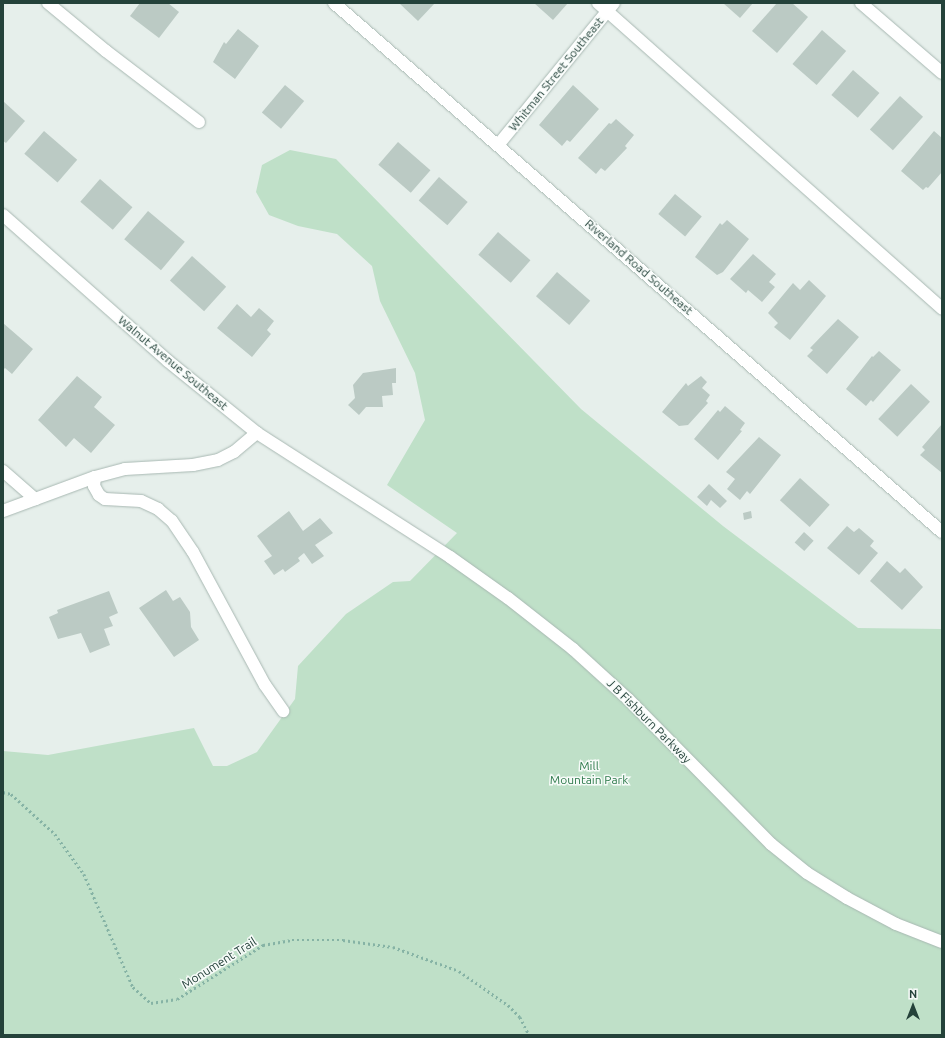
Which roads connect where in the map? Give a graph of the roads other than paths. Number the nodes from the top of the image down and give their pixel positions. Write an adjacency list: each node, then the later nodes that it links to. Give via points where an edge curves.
1 (48, 3): 6 (street)
2 (334, 3): 7 (street, Riverland Road Southeast)
3 (861, 3): 5 (street)
4 (606, 6): 7 (street, Whitman Street Southeast); 9 (street)
5 (942, 73)
6 (199, 122)
7 (499, 144): 16 (street, Riverland Road Southeast)
8 (3, 216): 10 (street, Walnut Avenue Southeast, via 168,361)
9 (942, 308)
10 (257, 433): 12 (street, via 234,452 218,460 193,465 125,470); 13 (street, Walnut Avenue Southeast)
11 (3, 471): 14 (street)
12 (95, 477): 14 (street); 17 (street, via 94,486 105,499 141,501 158,509 172,522 193,552 265,685)
13 (355, 496): 18 (street, J B Fishburn Parkway, via 469,570 573,648 628,699 771,844 807,873 896,924)
14 (35, 499): 15 (street)
15 (3, 511)
16 (942, 532)
17 (283, 711)
18 (942, 942)

